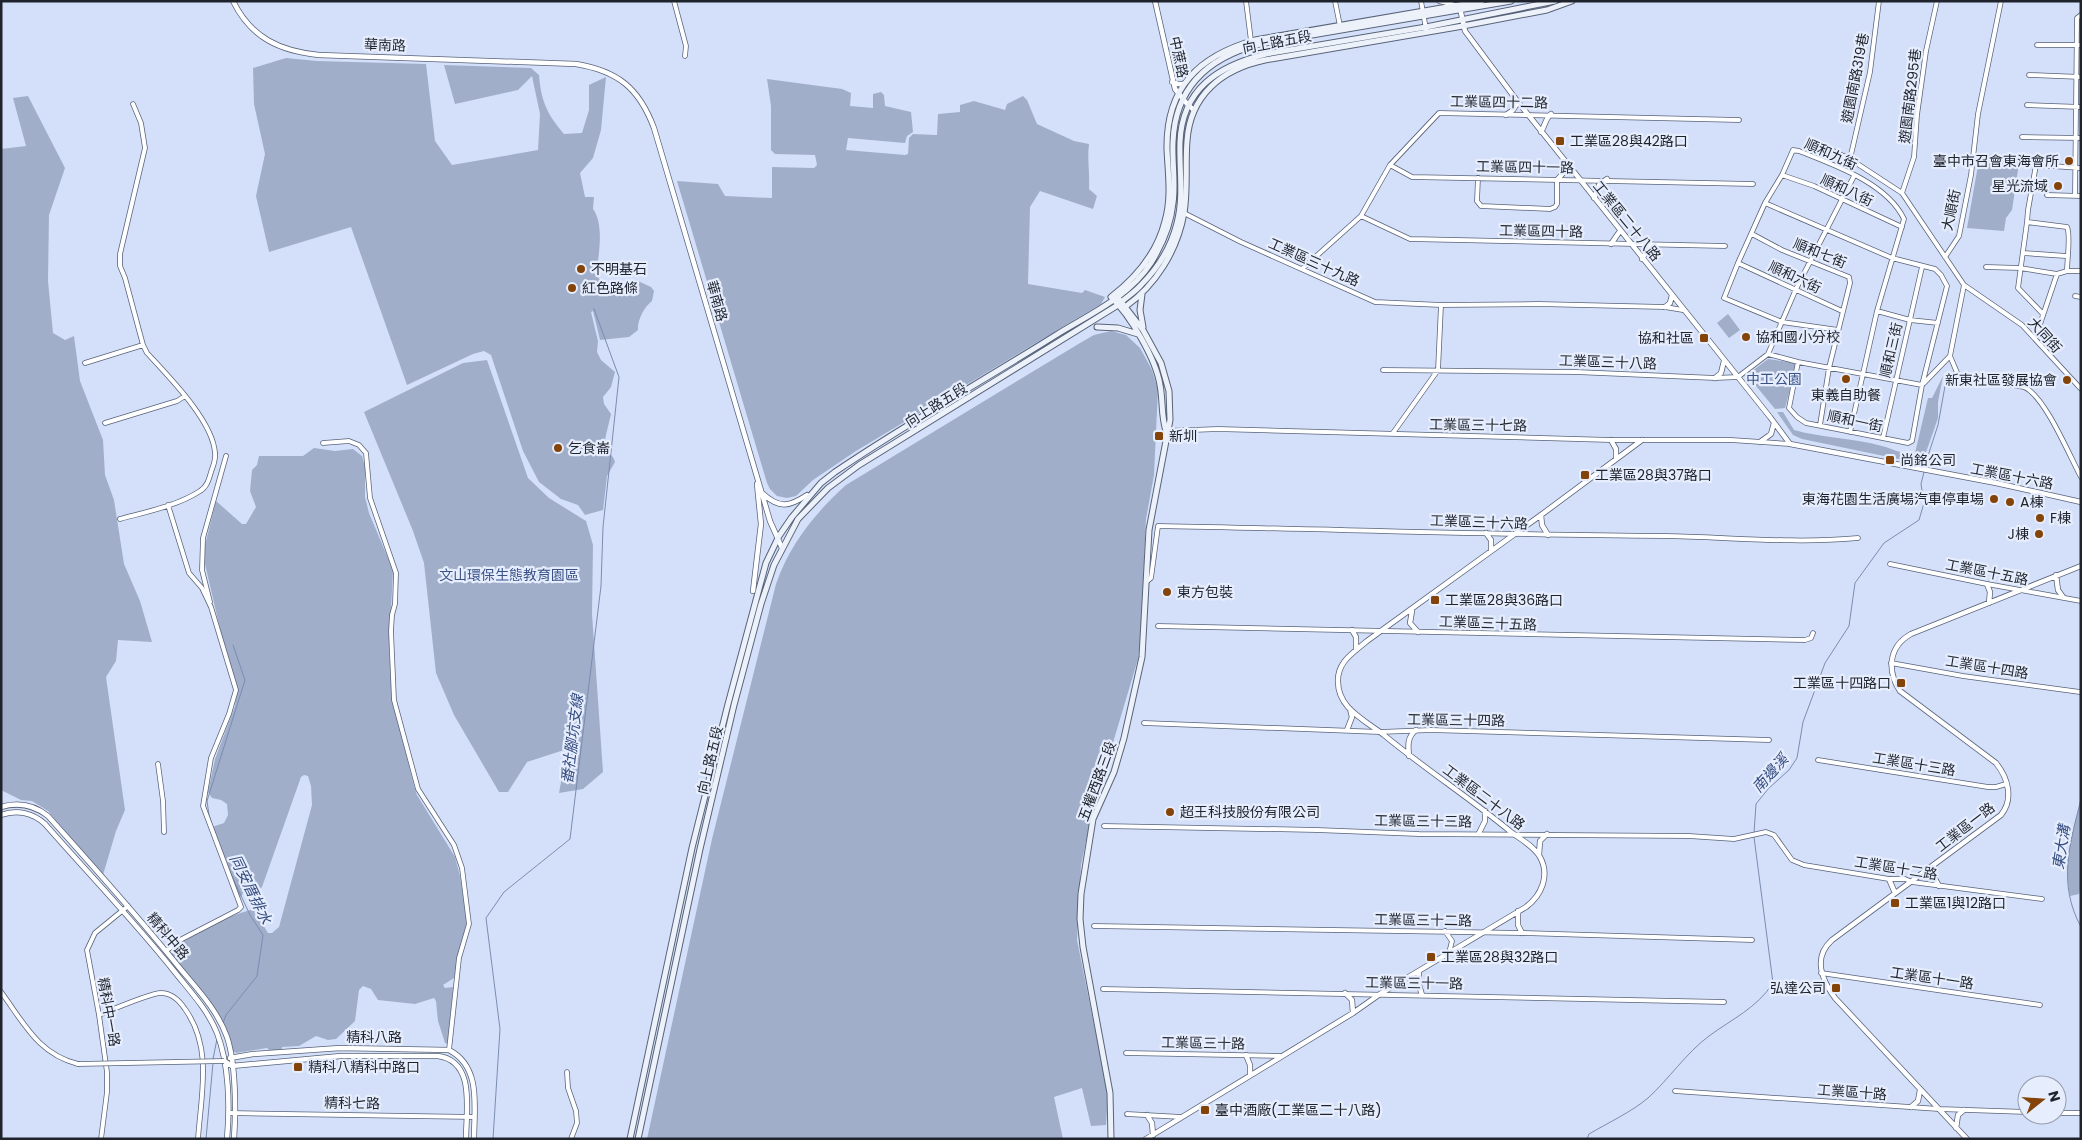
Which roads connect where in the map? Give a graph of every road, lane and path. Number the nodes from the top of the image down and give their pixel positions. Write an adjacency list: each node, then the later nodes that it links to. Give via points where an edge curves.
1 (233, 1): 139 (street, 華南路, via 247,24 259,35 288,50 302,53 588,66 611,73 624,82 647,109 654,128)
2 (674, 1): 24 (street, via 686,46)
3 (1155, 1): 27 (street, 中蔗路)
4 (1246, 1): 21 (street)
5 (1335, 1): 19 (street)
6 (1421, 1): 16 (street)
7 (1439, 1): 15 (street)
8 (1482, 1): 15 (main road, 向上路五段)
9 (1511, 1): 15 (main road, 向上路五段)
10 (1555, 1): 18 (main road, 向上路五段)
11 (1572, 1): 18 (main road, 向上路五段, via 1547,10)
12 (1879, 1): 45 (street, 遊園南路319巷, via 1870,72)
13 (1937, 1): 56 (street, 遊園南路295巷, via 1916,116 1914,157)
14 (2001, 1): 76 (street, 大順街, via 1985,76 1959,236)
15 (1460, 8): 16 (main road, 向上路五段); 18 (street, 工業區二十八路)
16 (1424, 14): 19 (main road, 向上路五段); 20 (street); 30 (main road, 向上路五段, via 1241,49 1205,70)
17 (2080, 15): 23 (street)
18 (1463, 23): 20 (main road, 向上路五段); 31 (street, 工業區二十八路, via 1465,31)
19 (1340, 26): 21 (main road, 向上路五段)
20 (1426, 29): 33 (main road, 向上路五段, via 1244,60 1211,78); 36 (main road, 向上路五段, via 1244,64 1215,83)
21 (1251, 41): 28 (main road, 向上路五段, via 1209,58)
22 (2037, 45): 23 (street)
23 (2079, 45): 26 (street)
24 (685, 56)
25 (2030, 75): 26 (street)
26 (2079, 76): 35 (street)
27 (1172, 82): 28 (street); 29 (street, 中蔗路)
28 (1184, 84): 29 (main road, 向上路五段)
29 (1178, 94): 30 (street, 中蔗路); 94 (main road, 向上路五段, via 1168,131 1169,193 1165,221 1153,252)
30 (1182, 99): 33 (street, 中蔗路); 94 (main road, 向上路五段, via 1174,129 1174,202 1170,222 1142,277)
31 (1518, 102): 38 (street); 39 (street, 工業區二十八路)
32 (133, 104): 109 (street, via 141,123 145,148 120,266)
33 (1188, 105): 36 (street, 中蔗路); 94 (main road, 向上路五段, via 1180,142 1181,188 1177,223 1164,256 1155,269 1140,286)
34 (2027, 105): 35 (street)
35 (2078, 107): 43 (street)
36 (1194, 110): 63 (main road, 向上路五段, via 1188,131)
37 (1551, 114): 39 (street, 工業區四十二路); 40 (street, 工業區四十二路); 41 (street)
38 (1506, 115): 39 (street, 工業區四十二路); 47 (street, 工業區四十二路, via 1438,113)
39 (1528, 115): 41 (street, 工業區二十八路)
40 (1739, 120)
41 (1541, 132): 46 (street, 工業區二十八路)
42 (2022, 137): 43 (street)
43 (2078, 138): 48 (street)
44 (1816, 143): 45 (street)
45 (1850, 159): 56 (street)
46 (1566, 163): 52 (street, 工業區二十八路); 53 (street, via 1565,171)
47 (1390, 165): 51 (street, 工業區四十一路, via 1412,177); 64 (street, 工業區四十二路)
48 (2078, 167): 58 (street); 65 (street, via 2036,165)
49 (1782, 175): 50 (street, 順和九街, via 1793,150 1847,170); 61 (street, 順和八街); 62 (street, 順和九街)
50 (1854, 176): 61 (street); 66 (street, 順和九街, via 1892,200 1904,219)
51 (1478, 178): 53 (street, 工業區四十一路); 53 (street, via 1477,201 1481,206 1550,208 1556,204)
52 (1580, 179): 53 (street, 工業區四十一路); 54 (street, 工業區四十一路); 60 (street, 工業區二十八路)
53 (1557, 180)
54 (1607, 180): 55 (street, 工業區四十一路); 60 (street, via 1599,185)
55 (1753, 184)
56 (1902, 193): 76 (street)
57 (2046, 195): 58 (street)
58 (2075, 196): 59 (street)
59 (2081, 196)
60 (1594, 198): 67 (street, 工業區二十八路)
61 (1842, 200): 66 (street, 順和八街); 68 (street)
62 (1765, 203): 68 (street); 69 (street, 順和九街)
63 (1184, 213): 84 (street, 工業區三十九路); 90 (main road, 向上路五段, via 1169,258)
64 (1361, 216): 70 (street, 工業區四十路, via 1410,239); 84 (street, 工業區四十二路)
65 (2027, 222): 74 (street); 75 (street, via 2067,227)
66 (1902, 227): 77 (street)
67 (1619, 229): 70 (street); 71 (street, 工業區二十八路)
68 (1827, 232): 77 (street); 79 (street)
69 (1752, 234): 79 (street, 順和七街); 80 (street, 順和九街)
70 (1611, 244): 71 (street, 工業區四十路)
71 (1631, 244): 72 (street, 工業區四十路); 78 (street, 工業區二十八路)
72 (1653, 245): 73 (street, 工業區四十路); 78 (street)
73 (1725, 246)
74 (2024, 253): 75 (street); 83 (street)
75 (2066, 256): 85 (street)
76 (1945, 257): 88 (street)
77 (1892, 258): 81 (street); 99 (street)
78 (1642, 259): 91 (street, 工業區二十八路)
79 (1812, 262): 89 (street); 98 (street, 順和七街, via 1849,277)
80 (1738, 263): 89 (street, 順和六街); 102 (street, 順和九街, via 1724,298)
81 (1922, 267): 101 (street, 順和三街); 103 (street, via 1935,270 1947,286)
82 (1986, 267): 83 (street)
83 (2020, 268): 87 (street); 100 (street, via 2018,288)
84 (1302, 269): 95 (street, 工業區三十九路, via 1375,302)
85 (2067, 271): 86 (street); 87 (street)
86 (2081, 271)
87 (2057, 274): 100 (street)
88 (1964, 285): 108 (street, 大同街, via 2022,325); 111 (street)
89 (1796, 289): 98 (street, 順和六街); 102 (street)
90 (1142, 293): 94 (main road, 向上路五段); 105 (main road)
91 (1671, 294): 96 (street, via 1670,303); 97 (street, 工業區二十八路)
92 (2075, 296): 93 (street)
93 (2081, 296)
94 (1118, 301): 105 (main road, 五權西路三段); 107 (main road, 五權西路三段); 151 (main road, 向上路五段, via 835,472 821,483 792,517); 152 (main road, 向上路五段, via 828,488 798,519)
95 (1441, 305): 96 (street, 工業區三十九路); 117 (street)
96 (1665, 307): 97 (street, 工業區三十九路)
97 (1683, 310): 112 (street, 工業區二十八路)
98 (1842, 311): 106 (street)
99 (1877, 312): 101 (street); 118 (street)
100 (2043, 314): 108 (street)
101 (1910, 320): 103 (street); 121 (street, 順和三街)
102 (1782, 322): 106 (street); 110 (street)
103 (1938, 323): 122 (street)
104 (1097, 327): 107 (main road, via 1118,328)
105 (1143, 330): 128 (main road, 五權西路三段, via 1161,363 1166,380 1170,420)
106 (1838, 330): 115 (street)
107 (1138, 334): 128 (main road, 五權西路三段, via 1160,381)
108 (2035, 339): 123 (street, 大同街)
109 (143, 345): 114 (street); 124 (street)
110 (1768, 354): 113 (street); 119 (street)
111 (1950, 356): 122 (street); 140 (street, via 1958,376 2032,391 2045,408)
112 (1722, 358): 119 (street, 工業區二十八路); 120 (street, via 1723,370)
113 (1798, 362): 115 (street); 127 (street, 順和一街, via 1789,408 1806,423)
114 (85, 363)
115 (1830, 368): 118 (street); 127 (street)
116 (1383, 370): 117 (street, 工業區三十八路)
117 (1438, 370): 120 (street, 工業區三十八路); 130 (street)
118 (1863, 373): 121 (street); 129 (street)
119 (1738, 377): 120 (street, 工業區三十八路); 125 (street, 工業區二十八路)
120 (1715, 378)
121 (1896, 380): 122 (street); 131 (street, 順和三街)
122 (1922, 385): 131 (street, 順和一街, via 1912,441)
123 (2080, 387)
124 (185, 396): 126 (street); 144 (street, via 209,433 216,452 205,487)
125 (1770, 417): 134 (street, via 1774,429); 136 (street, 工業區二十八路)
126 (106, 422)
127 (1820, 425): 129 (street, 順和一街)
128 (1166, 431): 130 (street, 工業區三十七路); 157 (main road, 五權西路三段, via 1149,530)
129 (1850, 432): 131 (street, 順和一街)
130 (1393, 433): 132 (street, 工業區三十七路)
131 (1883, 438)
132 (1610, 440): 133 (street, 工業區三十七路); 138 (street, via 1616,449)
133 (1642, 440): 134 (street, 工業區三十七路); 138 (street, 工業區二十八路)
134 (1760, 442): 136 (street, 工業區三十七路)
135 (323, 444): 221 (street, via 348,441 359,445 366,453 370,498 396,573 396,604 391,631 394,700 418,788 454,845 462,868 469,924 459,958)
136 (1790, 444): 143 (street, 工業區十六路)
137 (226, 456): 164 (street, via 203,538 202,570)
138 (1616, 460): 145 (street, 工業區二十八路)
139 (754, 468): 141 (street, 華南路); 159 (street, via 760,524)
140 (2081, 477)
141 (762, 492): 142 (street, via 771,501 782,505 794,503); 151 (street, 華南路)
142 (807, 495)
143 (2081, 502)
144 (168, 505): 146 (street); 164 (street, via 189,573 202,588)
145 (1541, 515): 148 (street, 工業區二十八路); 149 (street, via 1542,526)
146 (120, 519)
147 (1486, 533): 148 (street, 工業區三十六路); 153 (street, via 1491,540); 157 (street, 工業區三十六路, via 1158,526 1154,566 1151,578)
148 (1515, 534): 149 (street, 工業區三十六路); 153 (street, 工業區二十八路)
149 (1548, 535): 150 (street, 工業區三十六路, via 1820,541)
150 (1858, 538)
151 (778, 539): 152 (street, 華南路); 254 (main road, 向上路五段, via 766,563 754,603 692,848)
152 (782, 548): 255 (main road, 向上路五段, via 761,604 734,705)
153 (1491, 551): 165 (street, 工業區二十八路)
154 (1890, 564): 158 (street, 工業區十五路)
155 (2081, 566): 156 (street)
156 (2056, 576): 160 (street); 161 (street)
157 (1146, 582): 256 (main road, 五權西路三段, via 1144,640 1137,684 1114,772 1093,819 1081,894 1083,947 1110,1093)
158 (1986, 584): 160 (street, 工業區十五路); 163 (street, via 1990,592)
159 (753, 591)
160 (2020, 591): 161 (street, 工業區十五路); 163 (street)
161 (2062, 597): 162 (street, 工業區十五路)
162 (2081, 601)
163 (1989, 603): 172 (street, via 1904,638)
164 (211, 607): 208 (street, via 236,690 210,758 203,806 241,907)
165 (1414, 608): 168 (street, 工業區二十八路); 169 (street, via 1410,620)
166 (1158, 626): 167 (street, 工業區三十五路)
167 (1352, 630): 168 (street, 工業區三十五路); 171 (street, via 1356,637)
168 (1382, 630): 169 (street, 工業區三十五路); 171 (street, 工業區二十八路)
169 (1418, 632): 170 (street, 工業區三十五路, via 1805,640)
170 (1813, 633)
171 (1356, 650): 174 (street, 工業區二十八路, via 1346,657 1338,675 1340,692)
172 (1891, 663): 173 (street, 工業區十四路); 183 (street, 工業區一路, via 1900,691 1996,763)
173 (2080, 692)
174 (1350, 708): 176 (street, via 1352,717); 178 (street, 工業區二十八路)
175 (1144, 724): 176 (street, 工業區三十四路)
176 (1347, 730): 178 (street, 工業區三十四路)
177 (1416, 730): 178 (street, 工業區三十四路); 179 (street, 工業區三十四路); 180 (street, via 1408,742)
178 (1380, 732): 180 (street, 工業區二十八路)
179 (1769, 740)
180 (1409, 756): 185 (street, 工業區二十八路)
181 (1818, 760): 183 (street, 工業區十三路, via 1988,787)
182 (158, 764): 188 (street)
183 (2006, 784): 194 (street, 工業區一路, via 2009,799 2001,816)
184 (1, 807): 200 (street, 精科中路, via 26,805 48,816)
185 (1484, 810): 190 (street, via 1485,821); 191 (street, 工業區二十八路)
186 (1, 815): 202 (street, 精科中路, via 22,812 42,821)
187 (1104, 826): 190 (street, 工業區三十三路)
188 (164, 832)
189 (1762, 832): 192 (street, 工業區三十三路, via 1734,839); 195 (street, 工業區十二路, via 1774,835 1788,856 1798,863)
190 (1479, 833): 191 (street, 工業區三十三路)
191 (1514, 834): 192 (street, 工業區三十三路); 193 (street, 工業區二十八路)
192 (1547, 834): 193 (street, via 1540,841)
193 (1539, 855): 201 (street, via 1544,871 1542,886 1534,900)
194 (1934, 866): 196 (street, 工業區一路); 197 (street, via 1934,877)
195 (1889, 879): 196 (street, 工業區十二路); 198 (street)
196 (1912, 882): 197 (street, 工業區十二路); 198 (street, 工業區一路)
197 (1939, 886): 199 (street, 工業區十二路)
198 (1895, 893): 211 (street, 工業區一路, via 1828,944 1822,957)
199 (2042, 900)
200 (128, 906): 202 (street, 精科中一路); 208 (street, 精科中路)
201 (1518, 910): 205 (street); 206 (street)
202 (122, 911): 220 (street, 精科中一路, via 95,933 87,950); 226 (street, 精科中路, via 197,999 216,1030)
203 (1094, 926): 204 (street, 工業區三十二路)
204 (1445, 932): 206 (street, 工業區三十二路); 209 (street, via 1452,941)
205 (1522, 932): 206 (street, 工業區三十二路); 207 (street, 工業區三十二路)
206 (1482, 933): 209 (street)
207 (1752, 940)
208 (166, 951): 225 (street, 精科中路, via 216,1012)
209 (1449, 953): 210 (street)
210 (1419, 972): 215 (street); 216 (street)
211 (1821, 973): 218 (street, 工業區十一路); 230 (street, via 1835,998)
212 (1103, 989): 214 (street, 工業區三十一路)
213 (1, 992): 226 (street, 精科八路, bridge, via 36,1041 53,1055 78,1064)
214 (1345, 993): 215 (street, 工業區三十一路); 219 (street, via 1352,1000)
215 (1380, 994): 216 (street, 工業區三十一路); 219 (street)
216 (1422, 995): 217 (street, 工業區三十一路)
217 (1724, 1002)
218 (2040, 1005)
219 (1353, 1013): 224 (street)
220 (99, 1015): 247 (street, 精科中一路, via 107,1072); 248 (street, via 160,993 173,995 179,1000 188,1012 202,1045 204,1064)
221 (449, 1050): 225 (street, 精科八路, via 340,1048); 243 (street, via 463,1060 470,1072 474,1086)
222 (1126, 1053): 223 (street, 工業區三十路)
223 (1246, 1055): 224 (street, 工業區三十路); 229 (street)
224 (1280, 1056): 229 (street)
225 (231, 1057): 226 (street, 精科八路); 227 (street, 精科中路)
226 (224, 1061): 227 (street); 236 (street, 精科中路)
227 (232, 1066): 237 (street, 精科中路); 242 (street, 精科八路, via 341,1056 442,1056 453,1062 464,1075)
228 (567, 1072): 253 (street, via 577,1123)
229 (1250, 1075): 244 (street)
230 (1920, 1090): 232 (street, via 1918,1101); 233 (street)
231 (1675, 1091): 232 (street, 工業區十路)
232 (1911, 1107): 233 (street, 工業區十路)
233 (1939, 1109): 234 (street, 工業區十路); 245 (street)
234 (1964, 1110): 235 (street, 工業區十路); 245 (street, via 1958,1115)
235 (2017, 1112)
236 (230, 1113): 237 (street, 精科七路); 249 (street, 精科中路)
237 (236, 1113): 242 (street, 精科七路); 250 (street, 精科中路)
238 (2067, 1113): 239 (street)
239 (2081, 1113)
240 (1127, 1114): 241 (street)
241 (1147, 1115): 244 (street); 246 (street)
242 (466, 1116): 243 (street, 精科七路); 251 (street, 精科八路)
243 (474, 1117): 252 (street)
244 (1181, 1117): 246 (street)
245 (1956, 1128): 258 (street)
246 (1153, 1135): 257 (street)
247 (102, 1139)
248 (198, 1139)
249 (227, 1139)
250 (234, 1139)
251 (466, 1139)
252 (474, 1139)
253 (571, 1139)
254 (630, 1139)
255 (638, 1139)
256 (1111, 1139)
257 (1146, 1139)
258 (1967, 1139)

